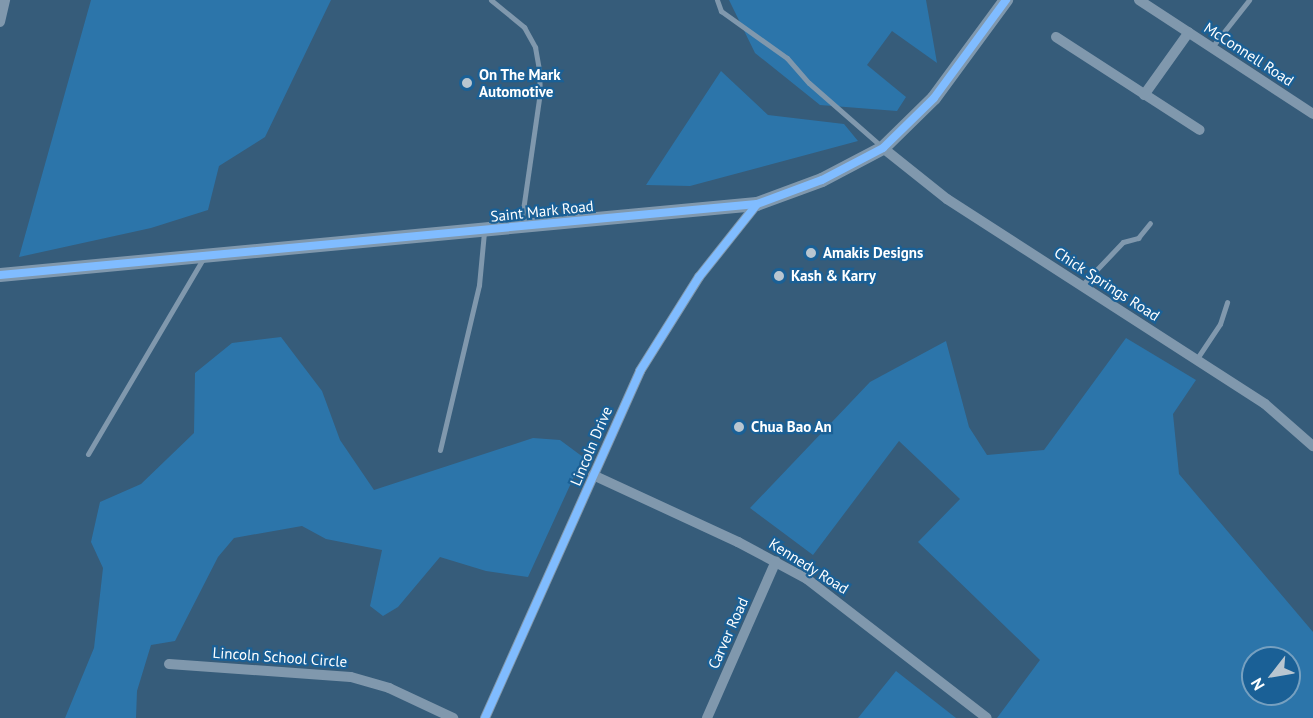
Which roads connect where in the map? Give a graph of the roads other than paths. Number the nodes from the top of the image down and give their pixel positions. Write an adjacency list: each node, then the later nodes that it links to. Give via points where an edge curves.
1 (5, 0): 7 (street)
2 (491, 0): 17 (lane, via 524,27 535,47 540,69)
3 (717, 0): 14 (lane, via 721,11 787,58 809,83)
4 (1006, 0): 14 (street, Saint Mark Road, via 934,98)
5 (1139, 0): 8 (street, McConnell Road)
6 (1249, 0): 10 (lane)
7 (0, 22)
8 (1189, 32): 10 (street, McConnell Road); 11 (street)
9 (1056, 36): 11 (street)
10 (1212, 47): 12 (street, McConnell Road)
11 (1144, 95): 13 (street)
12 (1313, 114)
13 (1200, 130)
14 (883, 148): 15 (street, Saint Mark Road, via 822,180); 21 (street, Chick Springs Road, via 947,199)
15 (757, 204): 17 (street, Saint Mark Road); 27 (street, Lincoln Drive, via 699,277 653,350 627,397)
16 (1150, 223): 21 (lane, via 1138,238 1123,242)
17 (520, 226): 18 (street, Saint Mark Road)
18 (484, 230): 19 (street, Saint Mark Road); 25 (lane, via 479,285)
19 (206, 255): 20 (street, Saint Mark Road); 26 (lane)
20 (0, 275)
21 (1082, 285): 23 (street, Chick Springs Road)
22 (1227, 302): 23 (lane, via 1220,324)
23 (1196, 360): 24 (street, Chick Springs Road, via 1265,405)
24 (1313, 446)
25 (440, 450)
26 (88, 454)
27 (594, 475): 28 (street, Kennedy Road); 31 (street, Lincoln Drive)
28 (776, 561): 32 (street, Carver Road); 33 (street, Kennedy Road, via 844,604)
29 (169, 664): 30 (street, Lincoln School Circle, via 351,677 389,688)
30 (453, 718)
31 (485, 718)
32 (707, 718)
33 (987, 718)

